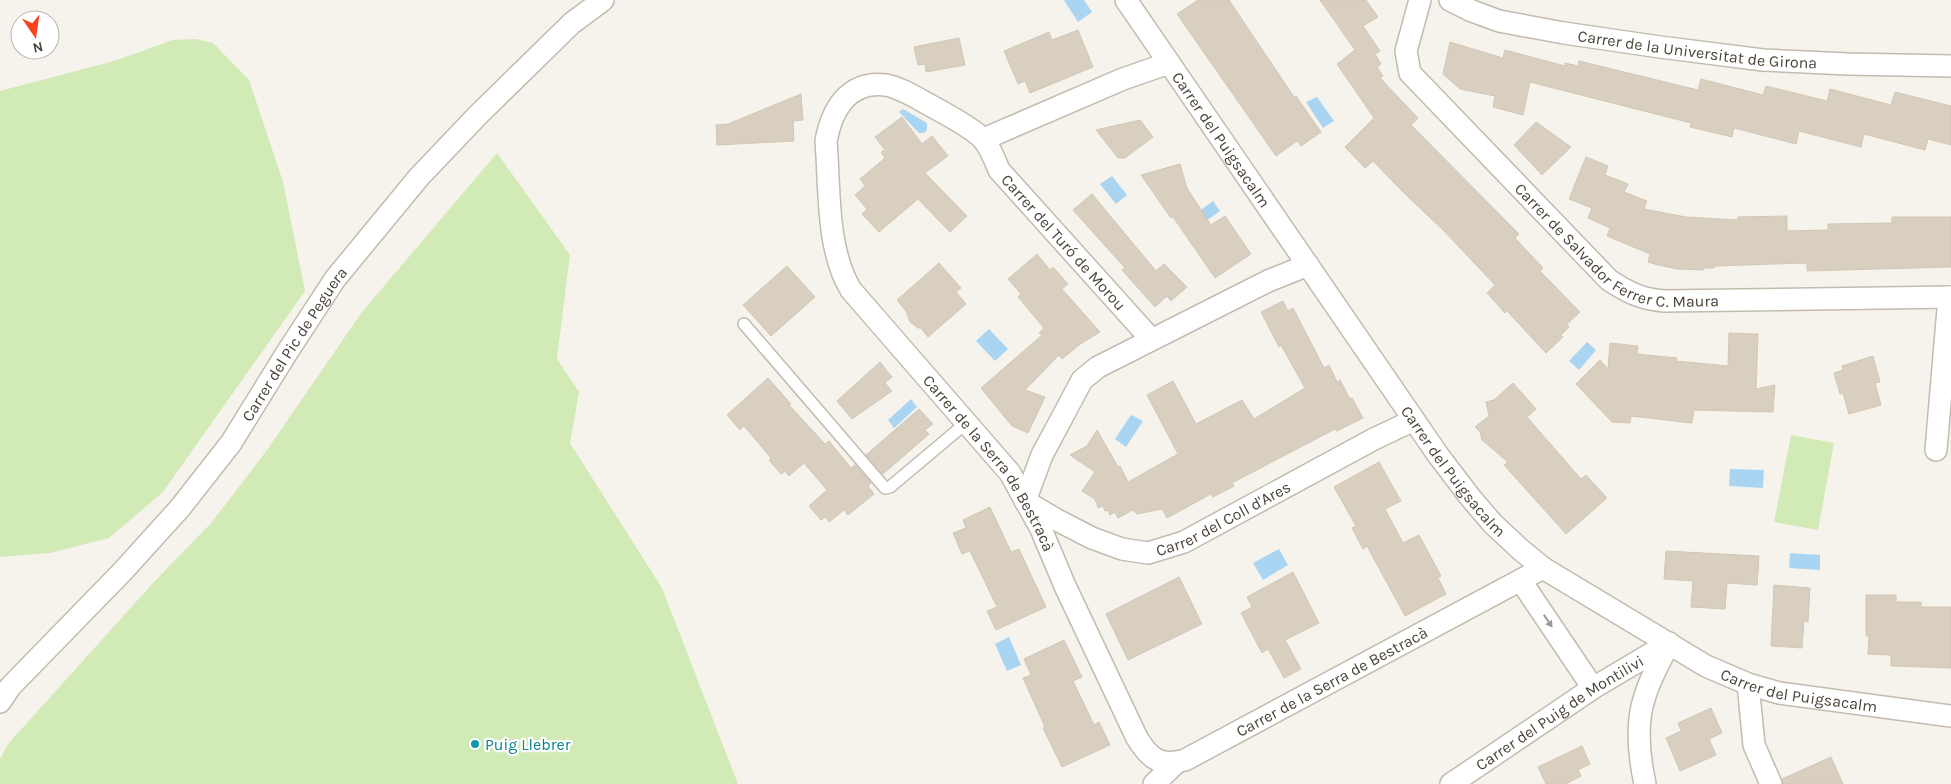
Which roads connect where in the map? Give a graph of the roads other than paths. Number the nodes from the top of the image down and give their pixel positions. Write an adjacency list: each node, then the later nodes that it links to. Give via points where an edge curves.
1 (603, 0): 21 (street, Carrer del Pic de Peguera, via 572,24 419,177 335,279 231,443 180,508 10,687)
2 (1126, 0): 5 (street, Carrer del Puigsacalm)
3 (1420, 0): 9 (street, Carrer de Salvador Ferrer C. Maura, via 1406,51 1410,73 1609,280 1627,292 1645,299 1664,301)
4 (1450, 0): 6 (street, Carrer de la Universitat de Girona, via 1499,21 1669,48 1763,60)
5 (1169, 63): 7 (street, via 1123,79); 8 (street, Carrer del Puigsacalm)
6 (1951, 66)
7 (984, 139): 11 (street, Carrer del Turó de Morou, via 999,170); 13 (street, Carrer de la Serra de Bestracà, via 909,94 887,85 870,85 846,96 829,124 826,141 834,245 843,276)
8 (1308, 265): 11 (street, via 1268,280); 12 (street, Carrer del Puigsacalm)
9 (1950, 297): 14 (street, Carrer de Salvador Ferrer C. Maura)
10 (744, 324): 13 (lane, via 885,488)
11 (1151, 340): 15 (street, via 1098,367 1082,380 1042,455)
12 (1414, 420): 15 (street, Carrer del Coll d'Ares, via 1184,542 1148,553 1122,549 1092,538); 16 (street, Carrer del Puigsacalm, via 1470,497 1494,524)
13 (965, 424): 15 (street, Carrer de la Serra de Bestracà, via 1010,473)
14 (1936, 450)
15 (1025, 502): 23 (street, Carrer de la Serra de Bestracà, via 1041,528 1137,738 1147,754 1162,762)
16 (1543, 568): 17 (street, Carrer de la Serra de Bestracà); 18 (street, Carrer del Puigsacalm)
17 (1520, 581): 20 (street, one-way to 20); 23 (street, Carrer de la Serra de Bestracà)
18 (1669, 643): 19 (street, Carrer del Puigsacalm, via 1706,666); 20 (street, Carrer del Puig de Montilivi); 26 (street, via 1645,695 1638,721)
19 (1748, 684): 22 (street, Carrer del Puigsacalm, via 1779,693); 27 (street, via 1754,746)
20 (1593, 688): 25 (street, Carrer del Puig de Montilivi)
21 (0, 702)
22 (1951, 716)
23 (1176, 763): 24 (street)
24 (1154, 784)
25 (1451, 784)
26 (1645, 784)
27 (1772, 784)

